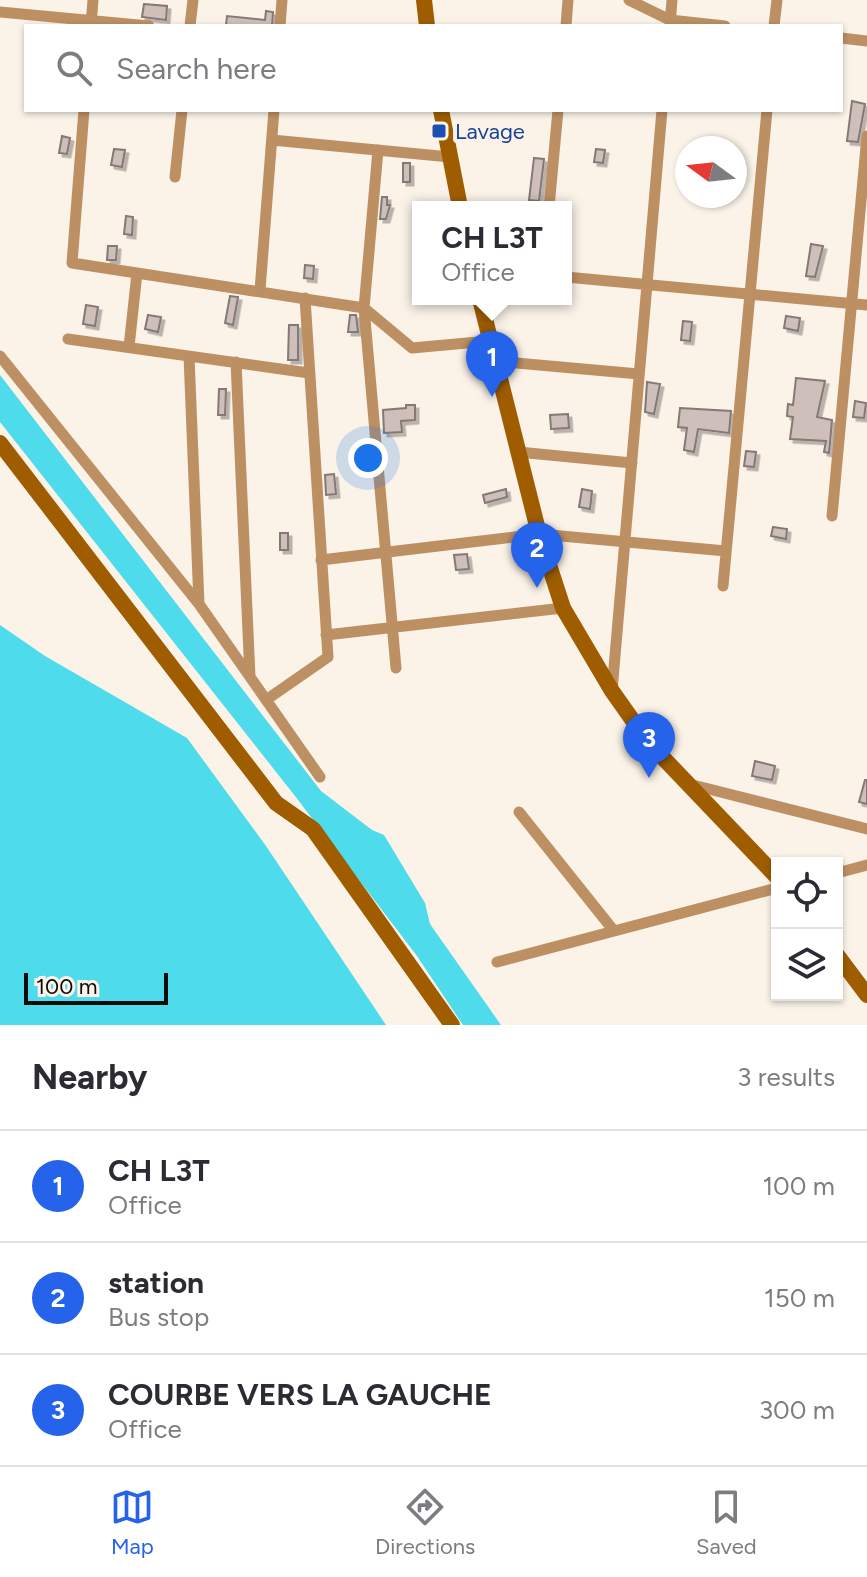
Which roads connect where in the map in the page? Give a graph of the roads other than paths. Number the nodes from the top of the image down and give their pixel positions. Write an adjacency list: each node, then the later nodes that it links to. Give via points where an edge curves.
1 (93, 0): 10 (street)
2 (193, 0): 12 (street)
3 (282, 0): 13 (street)
4 (424, 0): 14 (main road)
5 (568, 0): 15 (street)
6 (629, 0): 11 (street)
7 (672, 0): 11 (street)
8 (777, 0): 16 (street)
9 (0, 12): 10 (street)
10 (91, 23)
11 (670, 23)
12 (190, 24)
13 (280, 24)
14 (427, 24)
15 (566, 24)
16 (774, 24)
17 (843, 38): 18 (street)
18 (867, 41)
19 (84, 112): 33 (street, via 72,263)
20 (182, 112): 30 (street)
21 (274, 112): 27 (street)
22 (441, 112): 29 (main road)
23 (558, 112): 32 (street)
24 (662, 112): 35 (street)
25 (767, 112): 37 (street)
26 (867, 136): 39 (street)
27 (272, 140): 28 (street); 36 (street)
28 (378, 150): 29 (street); 42 (street)
29 (450, 157): 31 (main road)
30 (175, 177)
31 (459, 201)
32 (550, 201)
33 (137, 273): 36 (street); 45 (street)
34 (572, 278): 35 (street)
35 (647, 285): 37 (street); 51 (street)
36 (260, 290): 38 (street)
37 (750, 294): 39 (street); 58 (street)
38 (305, 298): 42 (street); 50 (street)
39 (852, 304): 41 (street); 55 (street)
40 (481, 305): 44 (main road)
41 (867, 305)
42 (364, 308): 44 (street, via 412,348); 59 (street)
43 (68, 339): 45 (street)
44 (489, 341): 48 (main road)
45 (129, 347): 47 (street)
46 (0, 356): 62 (street)
47 (189, 356): 49 (street); 62 (street)
48 (494, 361): 51 (street); 53 (main road)
49 (236, 362): 50 (street); 67 (street)
50 (309, 373): 60 (street)
51 (639, 374): 54 (street)
52 (0, 443): 82 (main road, via 276,803 313,829)
53 (518, 452): 54 (street); 56 (main road)
54 (632, 463): 57 (street)
55 (832, 516)
56 (539, 534): 57 (street); 59 (street); 63 (main road)
57 (625, 541): 58 (street); 68 (street)
58 (726, 551): 61 (street)
59 (386, 552): 60 (street); 64 (street)
60 (321, 560): 65 (street)
61 (723, 586)
62 (199, 604): 67 (street)
63 (563, 608): 64 (street); 68 (main road)
64 (393, 628): 65 (street); 66 (street)
65 (326, 635): 69 (street, via 328,657)
66 (396, 668)
67 (250, 678): 69 (street)
68 (612, 691): 71 (main road)
69 (266, 700): 70 (street)
70 (320, 777)
71 (685, 783): 73 (street); 75 (main road)
72 (519, 812): 78 (street)
73 (867, 829)
74 (867, 865): 76 (street)
75 (771, 871)
76 (843, 871)
77 (771, 890): 78 (street)
78 (614, 931): 79 (street)
79 (497, 962)
80 (843, 963): 81 (main road)
81 (867, 995)
82 (452, 1025)

